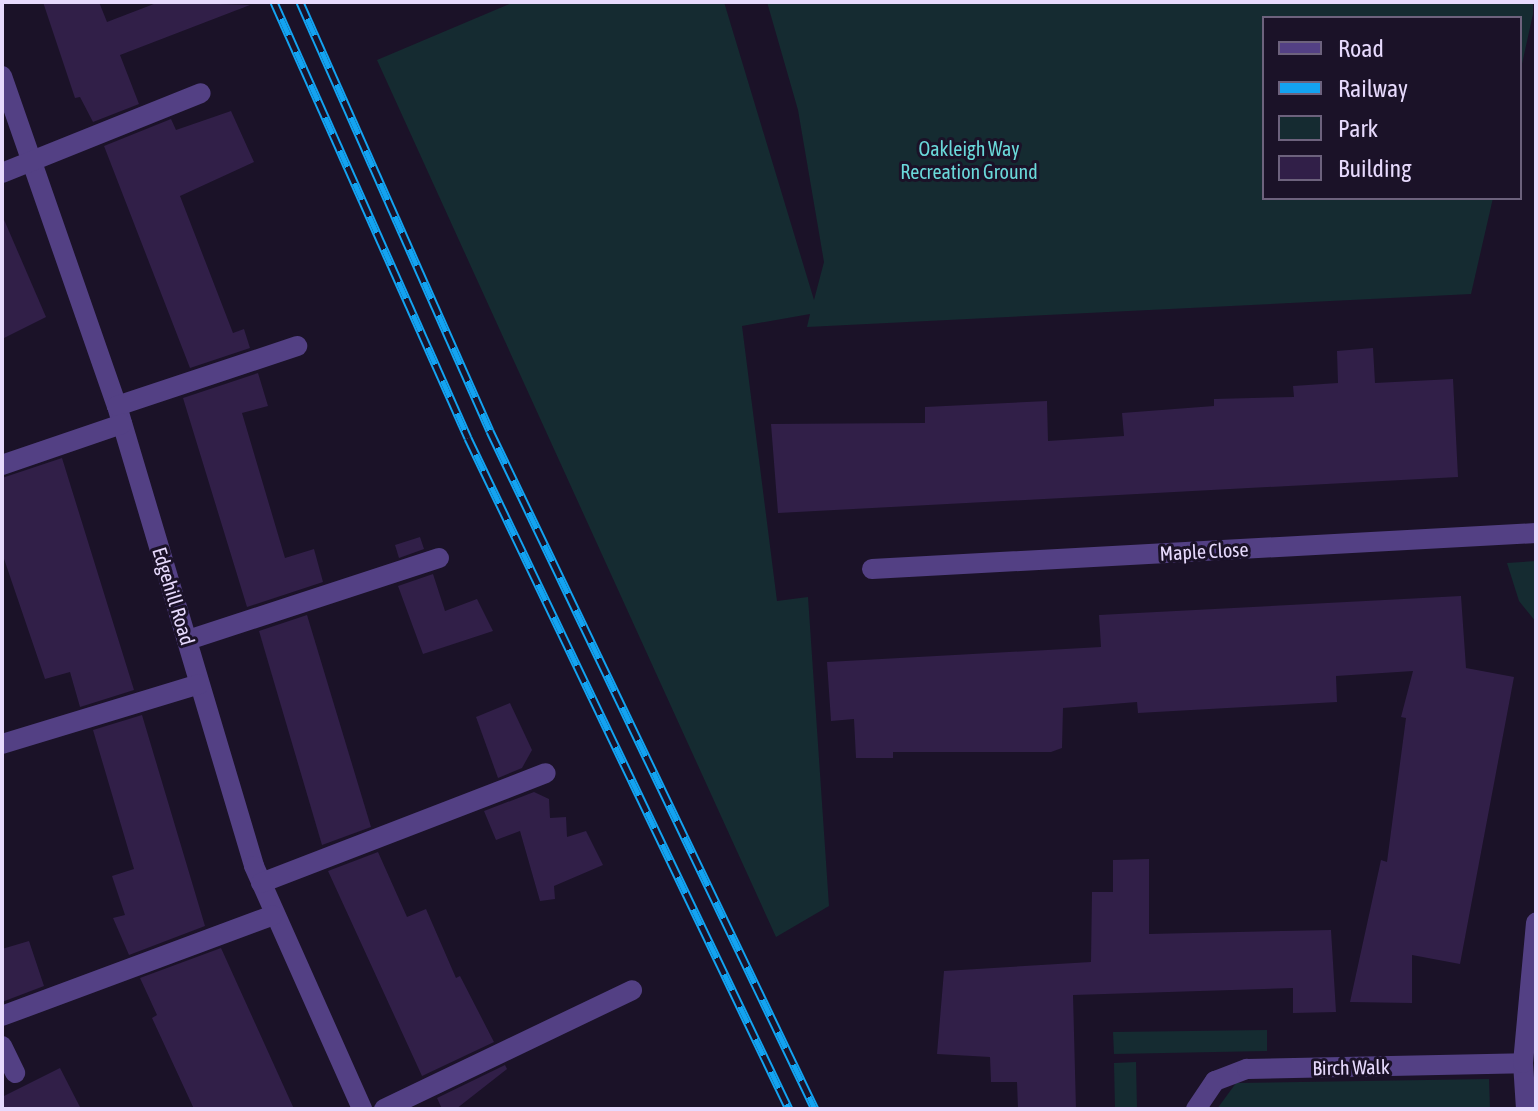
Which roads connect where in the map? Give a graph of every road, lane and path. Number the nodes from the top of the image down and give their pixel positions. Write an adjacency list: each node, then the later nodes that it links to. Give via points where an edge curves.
1 (2, 76): 3 (street, Edgehill Road)
2 (201, 93): 3 (street)
3 (34, 158): 4 (street); 6 (street, Edgehill Road)
4 (2, 173)
5 (297, 346): 6 (street)
6 (120, 415): 7 (street); 11 (street, Edgehill Road)
7 (2, 465)
8 (1536, 533): 10 (street, Maple Close)
9 (439, 558): 11 (street)
10 (872, 569)
11 (188, 640): 12 (street, Edgehill Road)
12 (199, 684): 13 (street); 15 (street, Edgehill Road)
13 (2, 744)
14 (546, 773): 15 (street)
15 (261, 883): 16 (street, Edgehill Road)
16 (273, 915): 19 (street); 23 (street, Edgehill Road)
17 (1536, 923): 21 (street)
18 (632, 990): 24 (street)
19 (2, 1016)
20 (2, 1046): 22 (street)
21 (1523, 1063): 25 (street, Birch Walk, via 1247,1069 1215,1081); 26 (street)
22 (15, 1073)
23 (362, 1109)
24 (384, 1109)
25 (1196, 1109)
26 (1526, 1109)

